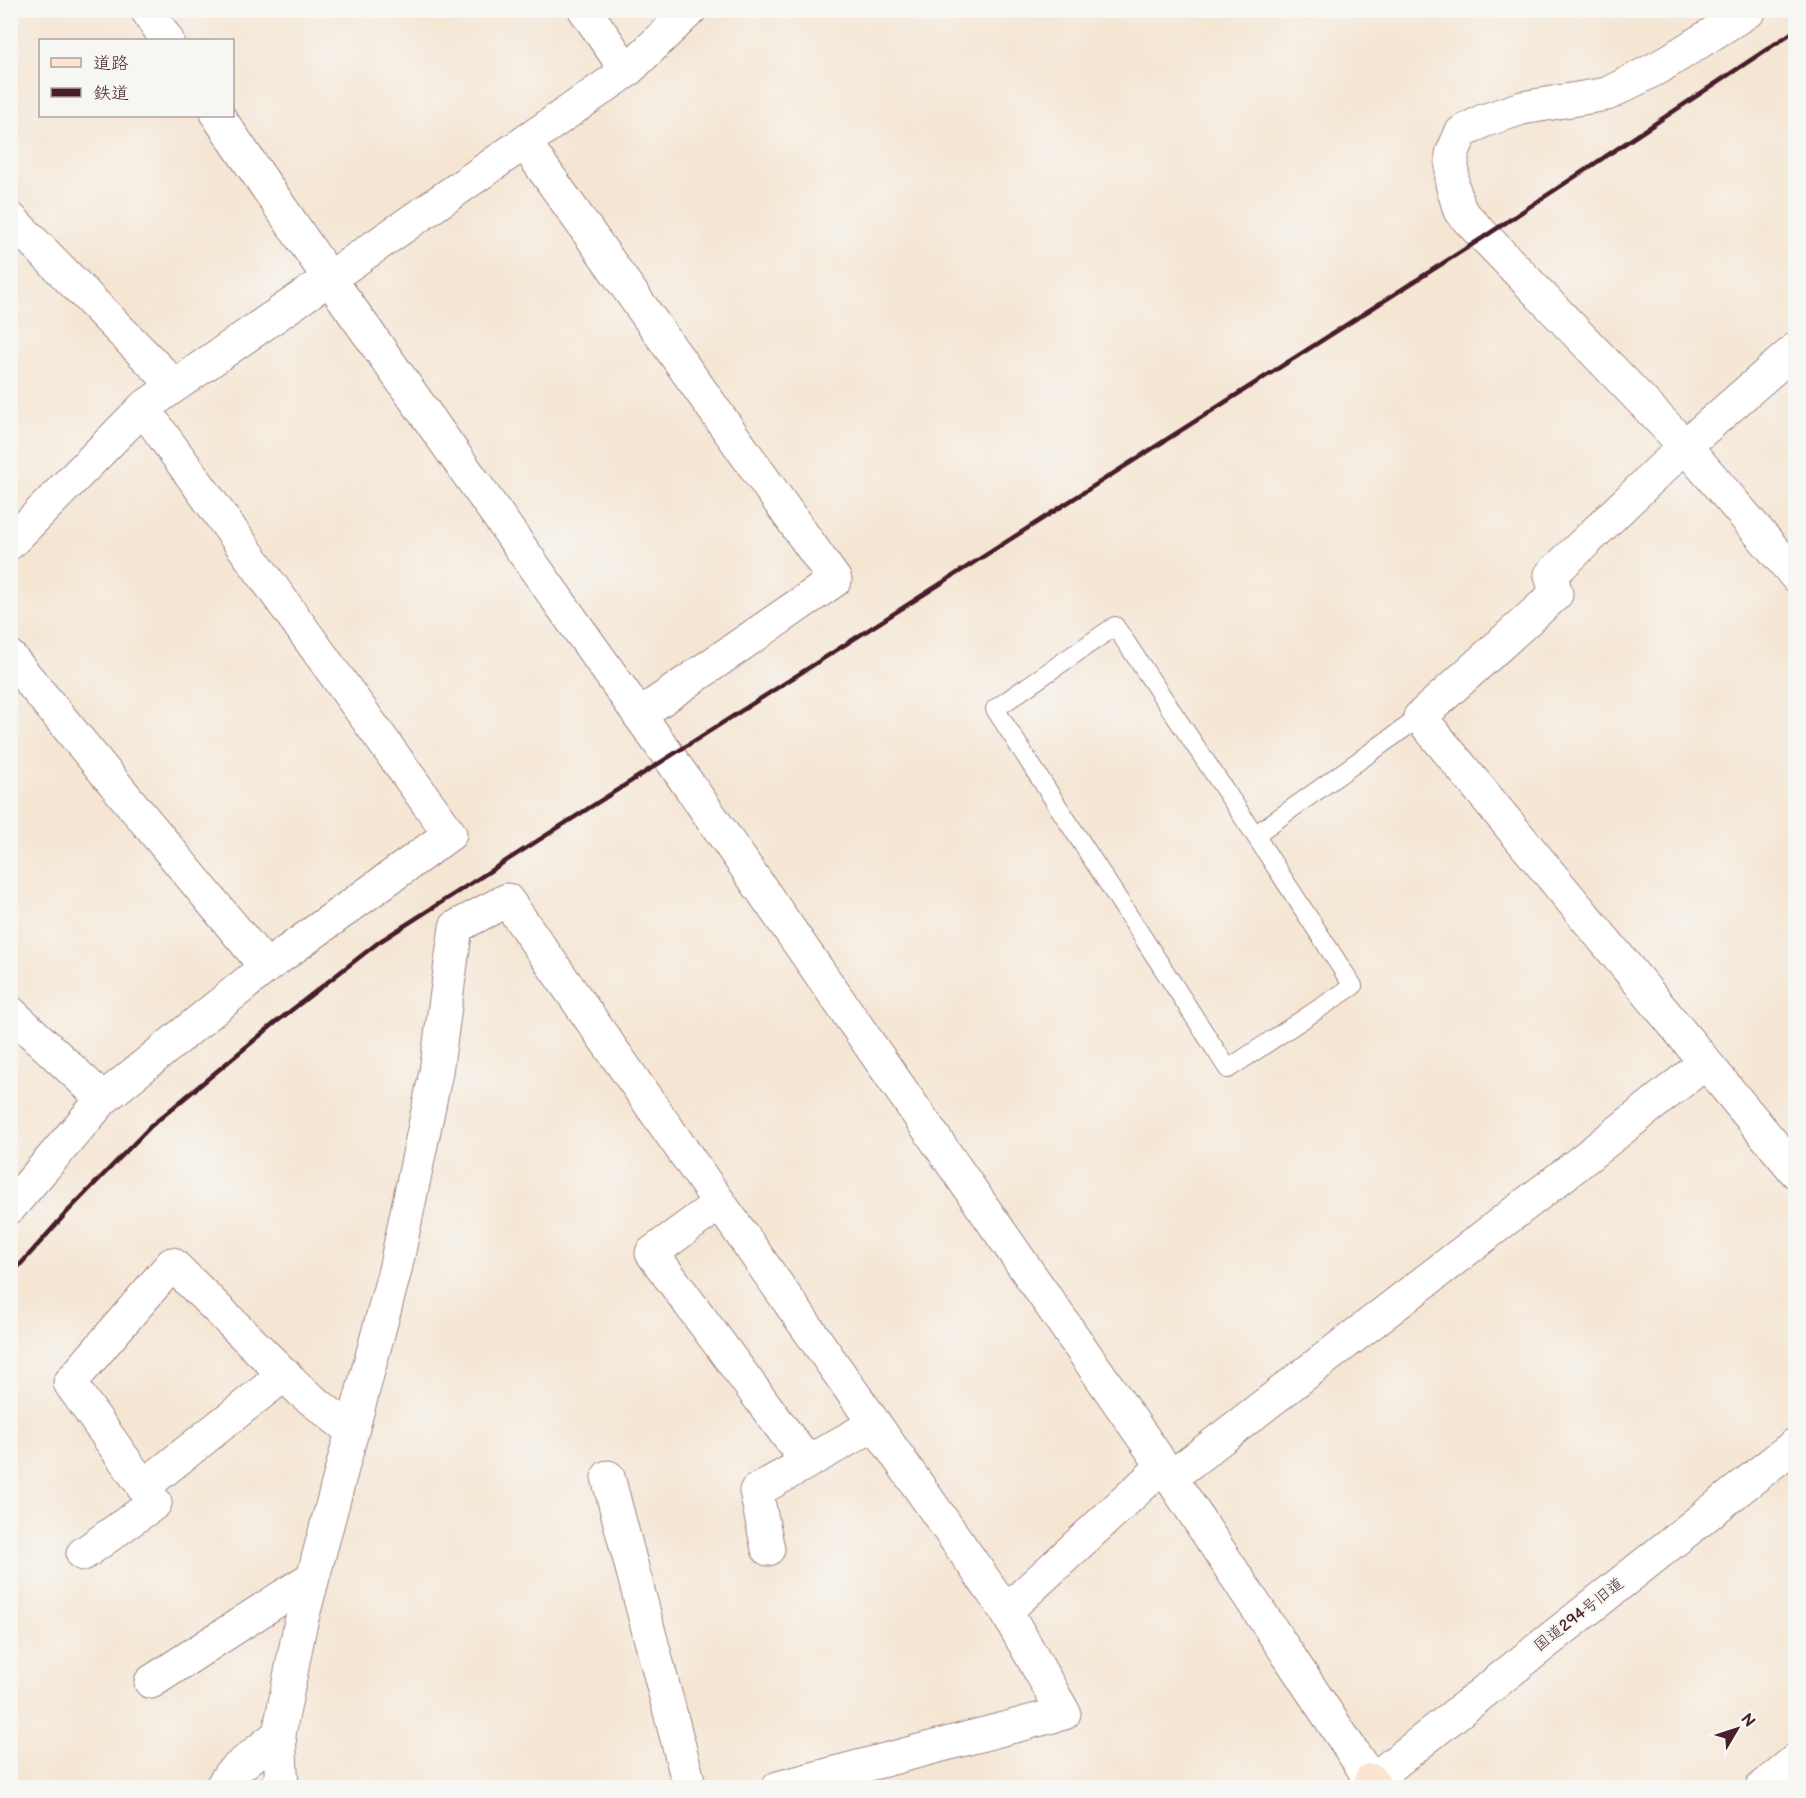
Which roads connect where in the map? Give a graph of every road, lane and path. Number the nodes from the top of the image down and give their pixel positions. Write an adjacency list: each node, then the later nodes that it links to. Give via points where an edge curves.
1 (147, 10): 5 (street)
2 (585, 10): 6 (street)
3 (690, 10): 6 (street)
4 (1750, 10): 14 (street, via 1661,66 1607,94 1522,108 1483,121 1461,133 1452,154 1452,184 1460,211)
5 (166, 39)
6 (627, 70): 8 (street)
7 (219, 117): 10 (street)
8 (525, 143): 10 (street); 18 (street, via 835,580)
9 (10, 218): 12 (street)
10 (329, 278): 12 (street); 18 (street)
11 (1796, 349): 14 (street)
12 (174, 385): 13 (street)
13 (143, 408): 15 (street); 21 (street, via 450,834)
14 (1685, 446): 16 (street); 19 (street, via 1551,575 1556,594)
15 (10, 543)
16 (1796, 576)
17 (10, 657): 21 (street)
18 (639, 715): 33 (street)
19 (1420, 717): 20 (lane); 23 (street)
20 (1255, 835): 20 (lane, via 1353,986 1228,1069 995,709 1115,626)
21 (266, 967): 24 (street)
22 (10, 1012): 24 (street)
23 (1705, 1063): 25 (street); 33 (street, via 1570,1170)
24 (103, 1099): 27 (street)
25 (1796, 1172)
26 (720, 1203): 29 (street); 30 (street, via 507,900 456,927 436,1072 417,1165 395,1270); 32 (street, via 651,1253)
27 (10, 1207)
28 (285, 1374): 30 (street); 35 (street); 35 (street, via 172,1264 70,1383)
29 (875, 1424): 32 (street); 39 (street)
30 (352, 1431): 38 (street)
31 (1796, 1444): 43 (street, 国道294号旧道)
32 (807, 1462): 36 (street, via 756,1491)
33 (1166, 1472): 39 (street); 43 (street)
34 (608, 1477): 46 (street)
35 (143, 1486): 37 (street, via 155,1503)
36 (768, 1549)
37 (83, 1554)
38 (313, 1577): 40 (street); 41 (street)
39 (1006, 1611): 47 (street, via 1064,1713)
40 (151, 1682)
41 (279, 1734): 44 (street, via 230,1774); 45 (street)
42 (1796, 1760): 48 (street)
43 (1370, 1785)
44 (221, 1788)
45 (282, 1788)
46 (690, 1788)
47 (778, 1788)
48 (1762, 1788)

